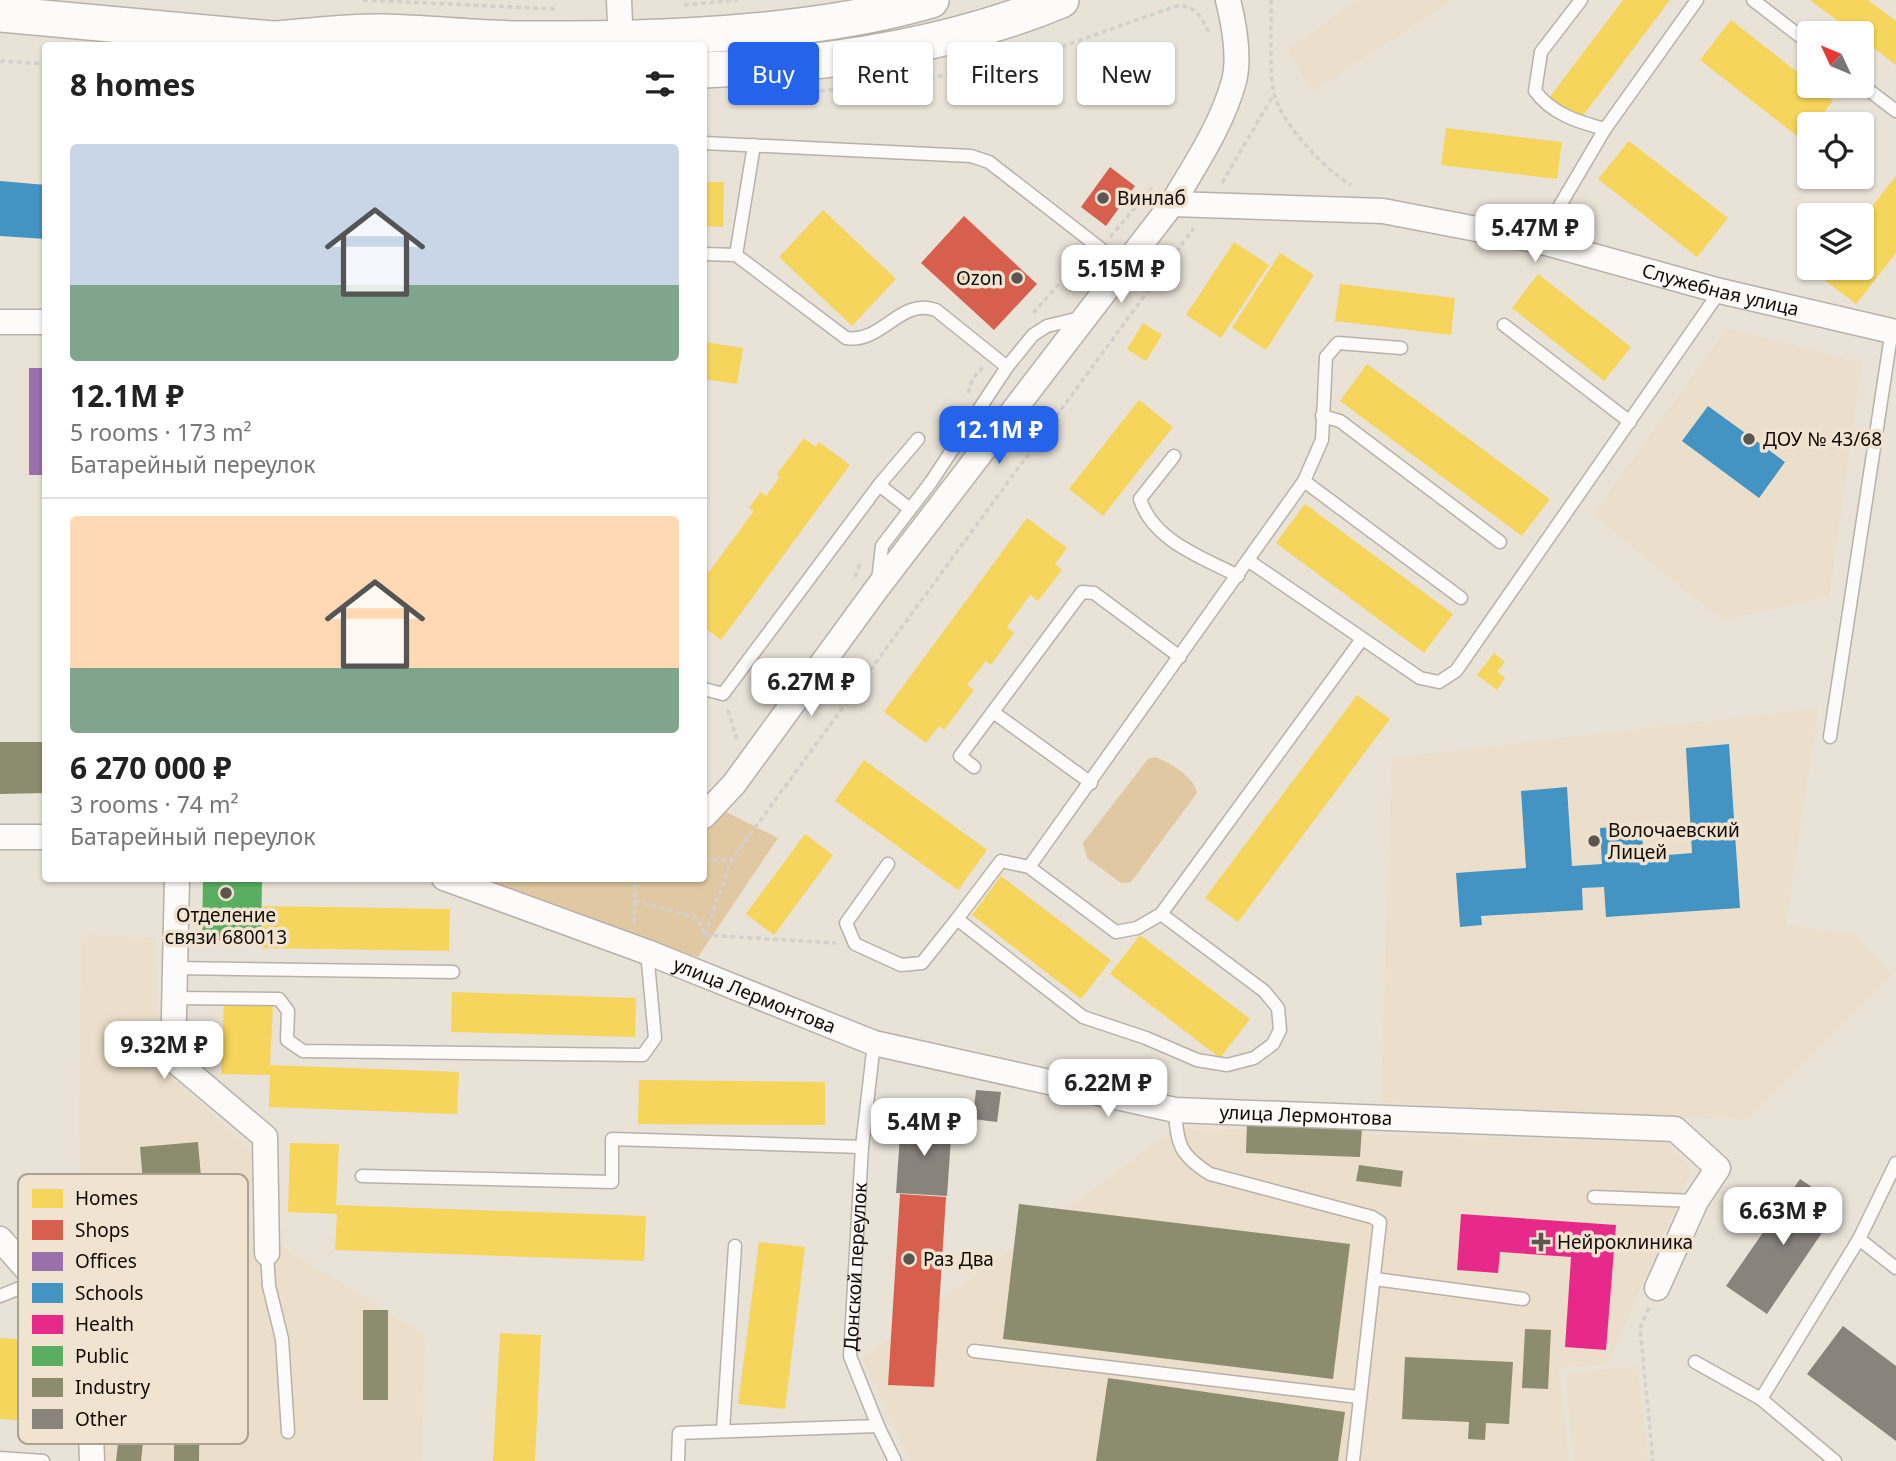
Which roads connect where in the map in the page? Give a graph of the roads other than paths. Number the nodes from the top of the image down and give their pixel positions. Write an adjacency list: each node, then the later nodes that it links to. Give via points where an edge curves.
1 (619, 0): 10 (street)
2 (931, 0): 10 (main road, via 809,24)
3 (1061, 0): 13 (main road, via 1025,15 916,44 817,60)
4 (1228, 0): 19 (street, via 1234,28 1234,80 1211,138)
5 (1581, 0): 16 (lane, via 1541,52 1535,91 1545,104 1577,122)
6 (1698, 0): 16 (lane)
7 (1753, 0): 9 (lane)
8 (0, 14): 11 (main road)
9 (1797, 34)
10 (621, 41): 12 (main road, via 380,32)
11 (270, 42)
12 (289, 42)
13 (707, 70)
14 (1874, 94): 15 (lane)
15 (1896, 111)
16 (1605, 129): 20 (lane)
17 (707, 142): 18 (lane)
18 (754, 145): 22 (lane); 23 (lane, via 971,156 989,162)
19 (1172, 204): 20 (street, Служебная улица, via 1383,211); 23 (street)
20 (1539, 241): 24 (street, Служебная улица)
21 (707, 254): 22 (lane)
22 (736, 255): 31 (lane, via 846,338 866,338 911,308 925,306)
23 (1123, 266): 25 (street)
24 (1720, 291): 29 (street, Служебная улица); 34 (lane)
25 (1084, 317): 31 (lane, via 1047,326 1032,335); 43 (street)
26 (0, 322): 27 (street)
27 (42, 322)
28 (1504, 325): 34 (lane)
29 (1894, 329): 32 (lane)
30 (1401, 348): 33 (lane, via 1338,343 1326,357)
31 (1007, 367): 39 (lane)
32 (1891, 379): 49 (lane)
33 (1322, 416): 37 (lane, via 1322,440); 40 (lane, via 1340,421)
34 (1630, 422): 45 (lane, via 1456,671 1439,682 1420,678)
35 (918, 439): 38 (lane)
36 (1174, 456): 42 (lane, via 1140,499 1144,513 1168,539)
37 (1304, 481): 41 (lane); 44 (lane)
38 (878, 485): 39 (lane); 47 (lane, via 723,694)
39 (910, 509): 43 (lane, via 882,546)
40 (1500, 542)
41 (1249, 561): 42 (lane); 45 (lane)
42 (1238, 576): 46 (lane)
43 (878, 587): 52 (street, via 734,784)
44 (1461, 598)
45 (1362, 639): 59 (lane)
46 (1180, 657): 48 (lane, via 1094,593 1082,592); 51 (lane)
47 (707, 691)
48 (993, 712): 50 (lane, via 960,757); 51 (lane)
49 (1830, 737)
50 (974, 767)
51 (1091, 783): 56 (lane)
52 (707, 813)
53 (0, 837): 54 (street)
54 (42, 837)
55 (888, 864): 60 (lane, via 845,923 855,944 901,965 922,963)
56 (1029, 867): 59 (lane, via 1116,932 1137,928); 60 (lane, via 1001,861)
57 (177, 882): 62 (street)
58 (455, 882): 61 (street, улица Лермонтова)
59 (1161, 914): 60 (lane, via 1264,991 1278,1008 1279,1030 1273,1044 1254,1058 1227,1065 1197,1060 1083,1017)
60 (957, 919)
61 (638, 949): 64 (lane, via 654,1038 643,1055 303,1051 287,1040 288,1011 279,999); 65 (street, улица Лермонтова)
62 (175, 968): 63 (lane); 64 (street)
63 (453, 972)
64 (174, 998): 75 (street, via 173,1059 265,1137)
65 (874, 1043): 66 (street, улица Лермонтова); 67 (lane, Донской переулок)
66 (1175, 1110): 71 (street, улица Лермонтова, via 1675,1129 1718,1168); 78 (lane, via 1181,1151 1210,1174 1377,1219 1381,1227)
67 (862, 1147): 69 (lane, via 612,1139 612,1181); 87 (lane, Донской переулок, via 850,1356)
68 (1896, 1163): 73 (lane)
69 (362, 1176)
70 (1594, 1197): 71 (lane)
71 (1696, 1201): 80 (street, улица Лермонтова)
72 (0, 1239): 76 (street)
73 (1858, 1239): 77 (lane); 86 (lane)
74 (736, 1246): 88 (lane)
75 (267, 1253): 89 (lane, via 269,1286 282,1339)
76 (18, 1259)
77 (1896, 1268)
78 (1375, 1279): 82 (lane); 85 (lane)
79 (18, 1289): 81 (lane)
80 (1657, 1289)
81 (0, 1296)
82 (1523, 1299)
83 (974, 1351): 85 (lane)
84 (1695, 1362): 86 (lane)
85 (1358, 1397): 94 (lane)
86 (1761, 1399): 95 (lane)
87 (878, 1426): 88 (lane); 93 (lane)
88 (723, 1430): 92 (lane, via 679,1433)
89 (288, 1432)
90 (0, 1458): 91 (lane)
91 (43, 1461)
92 (678, 1461)
93 (895, 1461)
94 (1353, 1461)
95 (1835, 1461)

